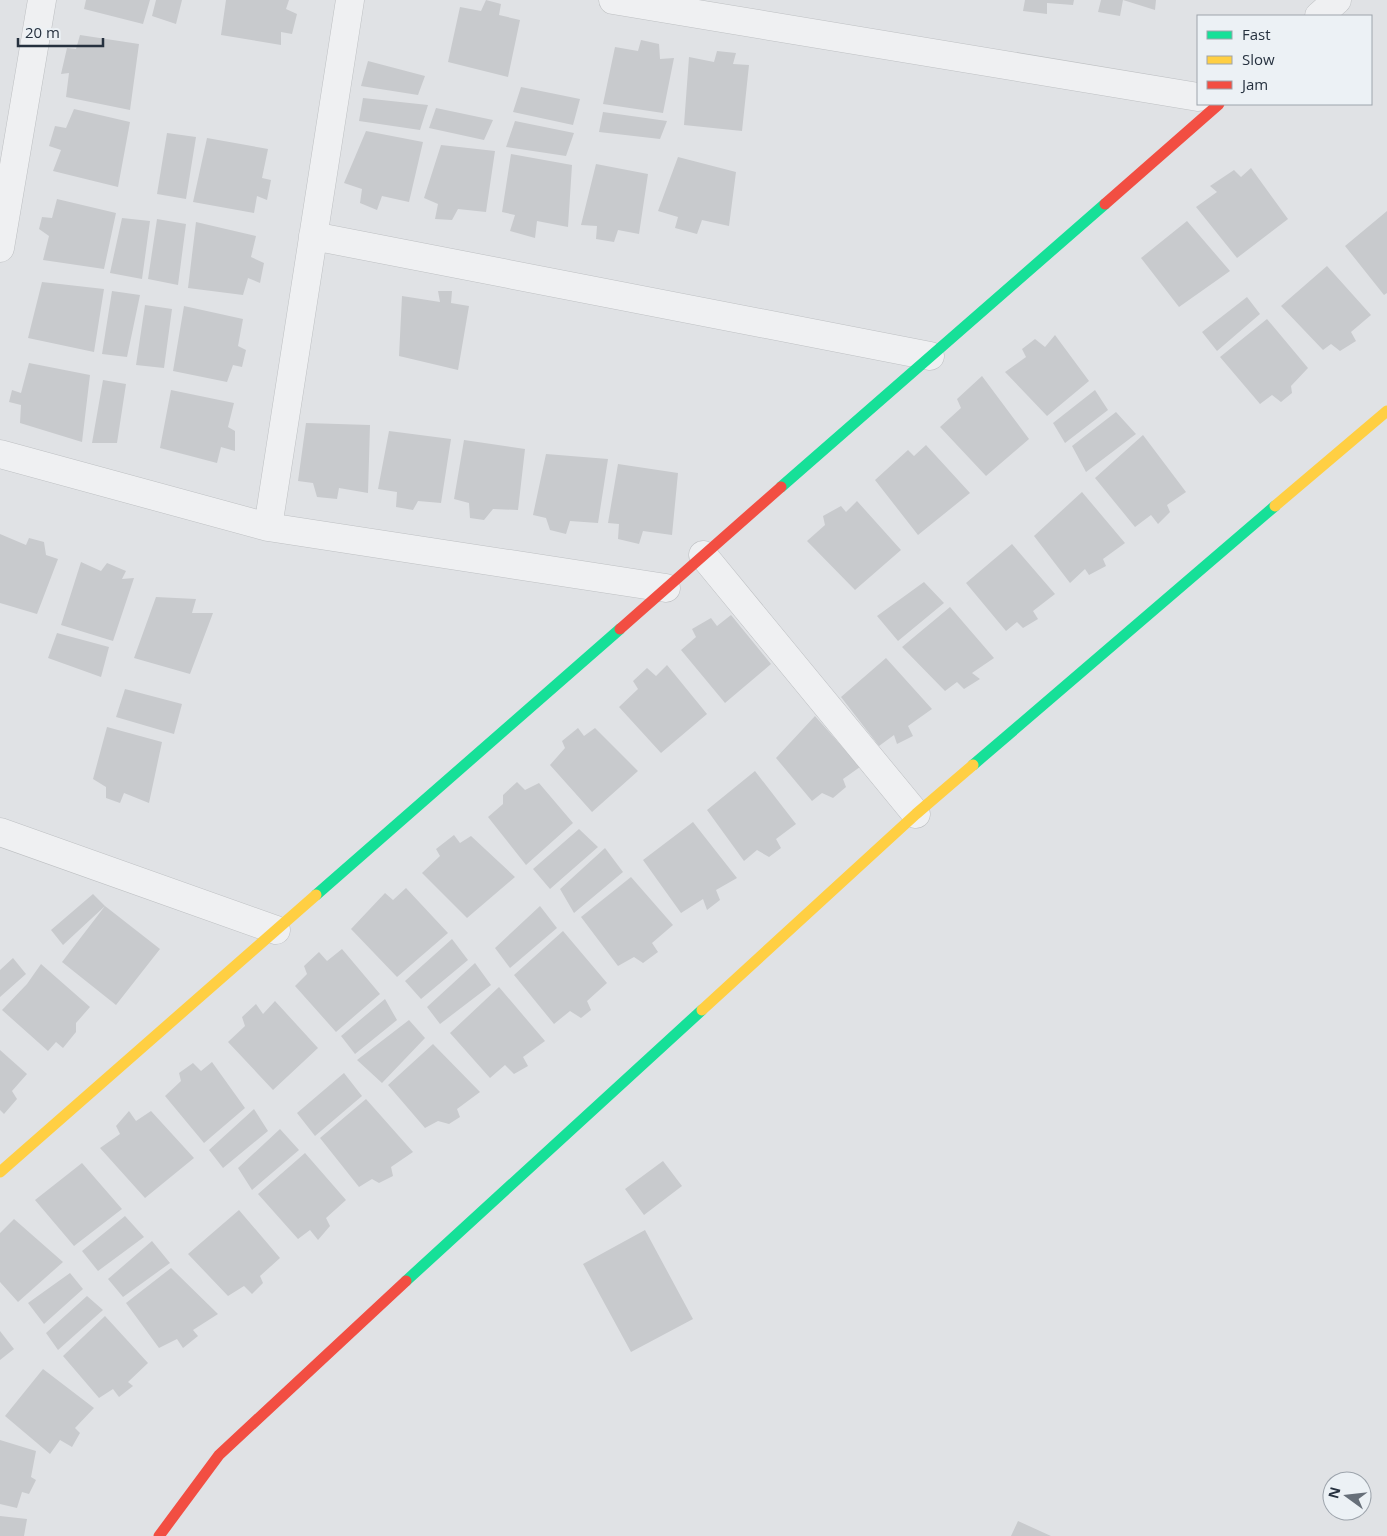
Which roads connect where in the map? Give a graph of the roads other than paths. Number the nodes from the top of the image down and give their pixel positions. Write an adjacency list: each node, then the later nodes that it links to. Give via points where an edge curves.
1 (42, 0): 9 (street)
2 (350, 0): 8 (street)
3 (613, 0): 6 (street)
4 (1337, 0): 5 (street)
5 (1319, 15)
6 (1197, 97)
7 (1217, 105): 10 (street)
8 (313, 236): 10 (street); 13 (street)
9 (0, 248)
10 (930, 356): 14 (street)
11 (1387, 411): 16 (street)
12 (0, 454): 13 (street)
13 (268, 527): 15 (street)
14 (703, 555): 15 (street); 16 (street)
15 (666, 588): 18 (street)
16 (916, 814): 20 (street, via 219,1455)
17 (0, 832): 18 (street)
18 (276, 930): 19 (street)
19 (0, 1172)
20 (159, 1536)

